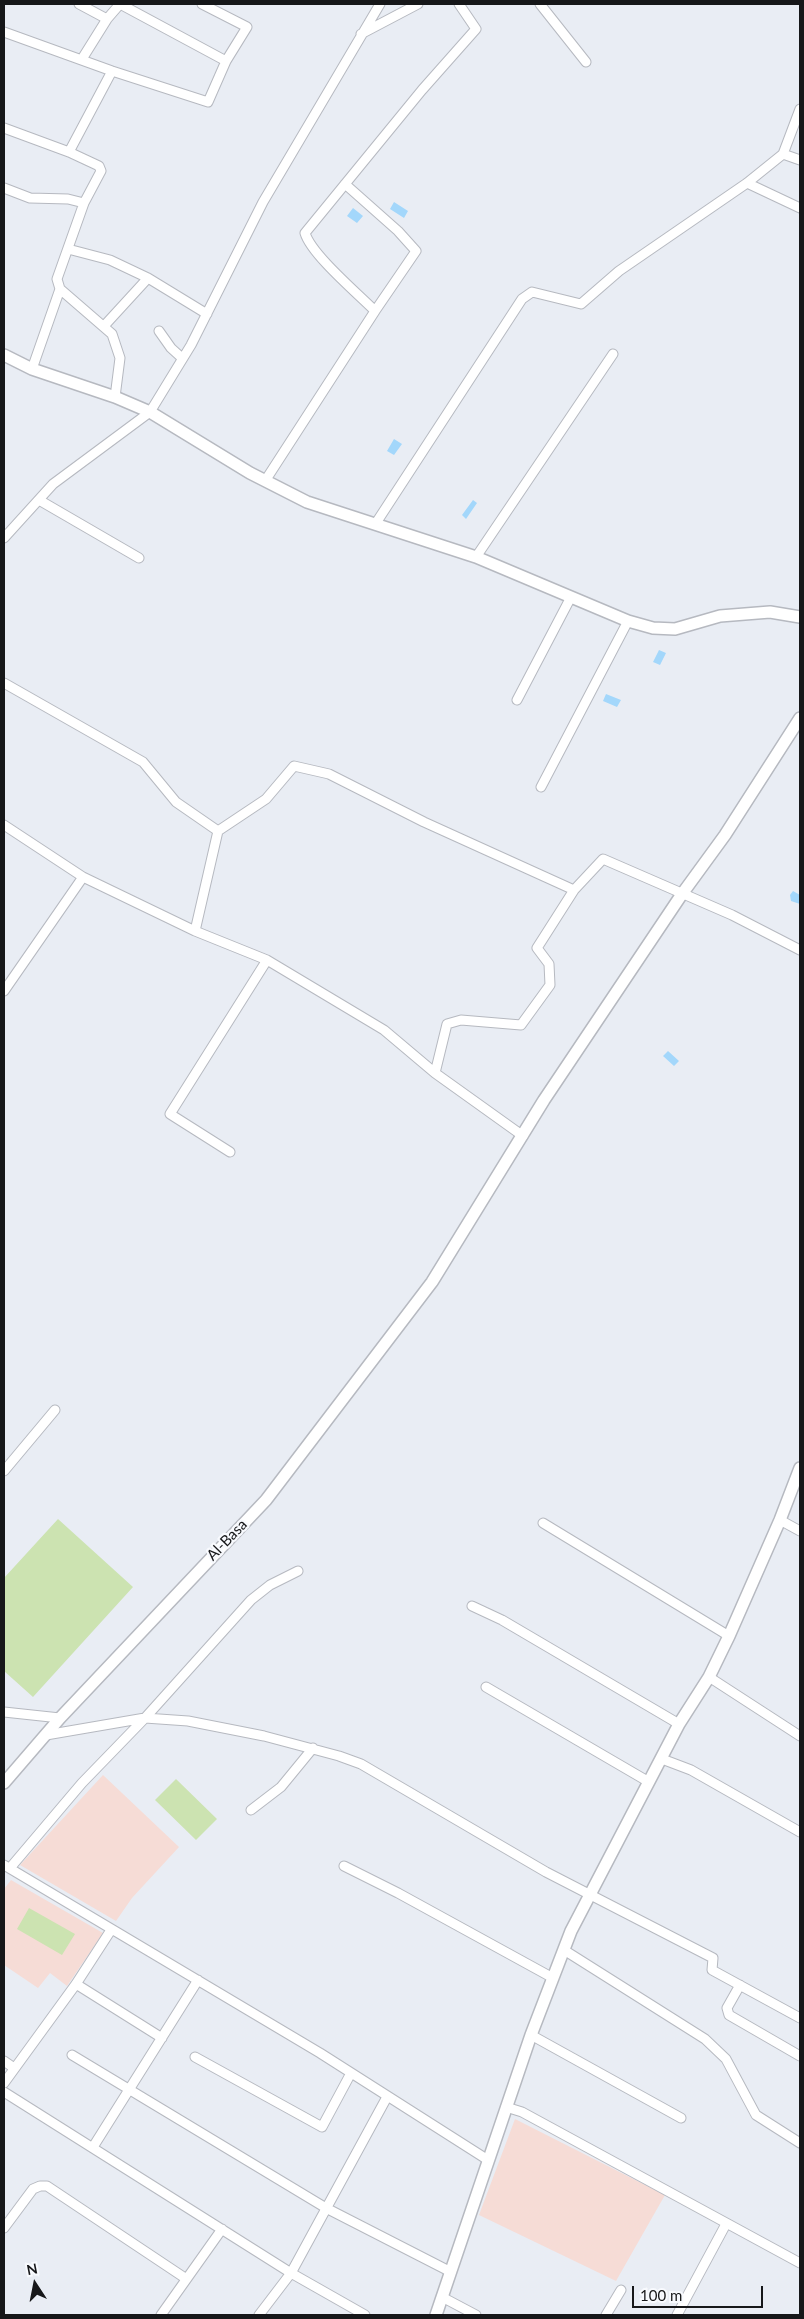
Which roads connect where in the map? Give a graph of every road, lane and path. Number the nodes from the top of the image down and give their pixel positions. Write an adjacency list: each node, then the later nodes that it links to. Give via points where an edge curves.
1 (79, 4): 8 (street)
2 (120, 4): 8 (street); 12 (street)
3 (202, 4): 12 (street, via 247,27)
4 (380, 4): 10 (street)
5 (418, 4): 10 (street)
6 (459, 4): 21 (street, via 476,29)
7 (540, 4): 13 (street)
8 (107, 19): 11 (street)
9 (4, 32): 11 (street)
10 (361, 35): 29 (street, via 263,202)
11 (82, 59): 14 (street)
12 (226, 61): 14 (street, via 208,102)
13 (586, 62)
14 (112, 71): 17 (street)
15 (800, 110): 18 (street)
16 (4, 128): 17 (street)
17 (69, 152): 23 (street, via 99,166 101,171)
18 (783, 154): 19 (street); 20 (street)
19 (800, 160)
20 (748, 183): 24 (street); 40 (street, via 619,271 581,304 532,292 522,299)
21 (345, 184): 28 (street, via 305,233 307,241 325,262); 28 (street, via 416,251)
22 (4, 188): 23 (street, via 30,198 68,198)
23 (84, 203): 25 (street)
24 (800, 208)
25 (68, 249): 26 (street, via 110,260); 27 (street, via 56,280)
26 (148, 278): 29 (street); 30 (street)
27 (60, 289): 30 (street); 35 (street)
28 (375, 311): 38 (street)
29 (207, 314): 34 (street)
30 (104, 326): 36 (street, via 112,334 120,358)
31 (159, 331): 34 (street)
32 (612, 354): 42 (street)
33 (4, 356): 35 (street)
34 (182, 358): 37 (street)
35 (32, 369): 36 (street)
36 (115, 397): 37 (street)
37 (150, 412): 38 (street); 39 (street, via 53,484)
38 (265, 481): 40 (street, via 307,502)
39 (39, 500): 41 (street); 43 (street)
40 (376, 523): 42 (street)
41 (4, 538)
42 (476, 557): 44 (street)
43 (139, 558)
44 (571, 597): 46 (street); 48 (street)
45 (800, 617): 46 (street, via 770,612 720,616 675,629 653,628)
46 (628, 621): 50 (street)
47 (4, 683): 52 (street, via 143,762 176,802)
48 (517, 700)
49 (800, 718): 55 (street, Al-Basa, via 725,835)
50 (542, 787)
51 (4, 825): 53 (street)
52 (218, 831): 54 (street, via 266,798 294,766 329,774 424,822); 56 (street)
53 (84, 877): 56 (street); 59 (street)
54 (574, 890): 55 (street, via 603,859); 60 (street, via 538,948 549,964 550,985 521,1025 462,1020 447,1024)
55 (682, 894): 57 (street); 61 (street, Al-Basa)
56 (195, 931): 58 (street)
57 (800, 950)
58 (267, 960): 60 (street, via 384,1030); 62 (street, via 170,1114)
59 (4, 991)
60 (435, 1073): 61 (street)
61 (523, 1136): 75 (street, Al-Basa, via 432,1282 266,1500)
62 (230, 1152)
63 (55, 1410): 65 (street)
64 (800, 1468): 66 (street)
65 (4, 1471)
66 (780, 1520): 68 (street); 71 (street)
67 (543, 1523): 71 (street)
68 (800, 1531)
69 (298, 1571): 76 (street, via 270,1585 251,1600)
70 (472, 1606): 77 (street, via 502,1620)
71 (729, 1636): 72 (street)
72 (708, 1677): 77 (street); 79 (street)
73 (486, 1688): 82 (street)
74 (4, 1712): 75 (street)
75 (60, 1718): 78 (street, Al-Basa)
76 (145, 1718): 78 (street); 80 (street, via 188,1721); 86 (street)
77 (679, 1724): 81 (street)
78 (46, 1735): 83 (street, Al-Basa)
79 (800, 1736)
80 (312, 1748): 84 (street, via 281,1787); 88 (street, via 361,1764 546,1872)
81 (662, 1758): 82 (street); 85 (street, via 691,1770)
82 (650, 1782): 88 (street)
83 (4, 1783)
84 (251, 1810)
85 (800, 1832)
86 (7, 1866): 89 (street)
87 (344, 1866): 91 (street)
88 (590, 1893): 90 (street); 94 (street, via 713,1958 712,1970)
89 (111, 1930): 92 (street); 93 (street)
90 (564, 1950): 91 (street); 110 (street, via 705,2039 726,2059 756,2115)
91 (553, 1978): 96 (street)
92 (198, 1980): 97 (street); 103 (street)
93 (76, 1984): 97 (street); 102 (street)
94 (740, 1985): 95 (street); 99 (street, via 727,2008 730,2015)
95 (800, 2018)
96 (531, 2035): 108 (street); 109 (street)
97 (162, 2038): 105 (street)
98 (72, 2055): 105 (street)
99 (800, 2056)
100 (195, 2057): 103 (street, via 322,2127)
101 (4, 2060): 102 (street)
102 (14, 2068): 104 (street)
103 (351, 2073): 107 (street)
104 (4, 2083)
105 (129, 2091): 111 (street); 113 (street)
106 (4, 2092): 111 (street)
107 (387, 2097): 112 (street); 113 (street)
108 (506, 2107): 112 (street); 114 (street, via 522,2112)
109 (681, 2118)
110 (800, 2143)
111 (93, 2147): 116 (street)
112 (488, 2160): 118 (street)
113 (326, 2208): 118 (street); 119 (street)
114 (726, 2224): 117 (street); 130 (street)
115 (4, 2228): 120 (street, via 34,2189 47,2186)
116 (222, 2229): 119 (street); 120 (street)
117 (800, 2263)
118 (451, 2272): 122 (street)
119 (291, 2273): 125 (street); 126 (street)
120 (185, 2278): 123 (street)
121 (621, 2290): 129 (street)
122 (442, 2297): 127 (street); 128 (street)
123 (162, 2312): 124 (street)
124 (173, 2315)
125 (259, 2315)
126 (365, 2315)
127 (436, 2315)
128 (476, 2315)
129 (606, 2315)
130 (677, 2315)

